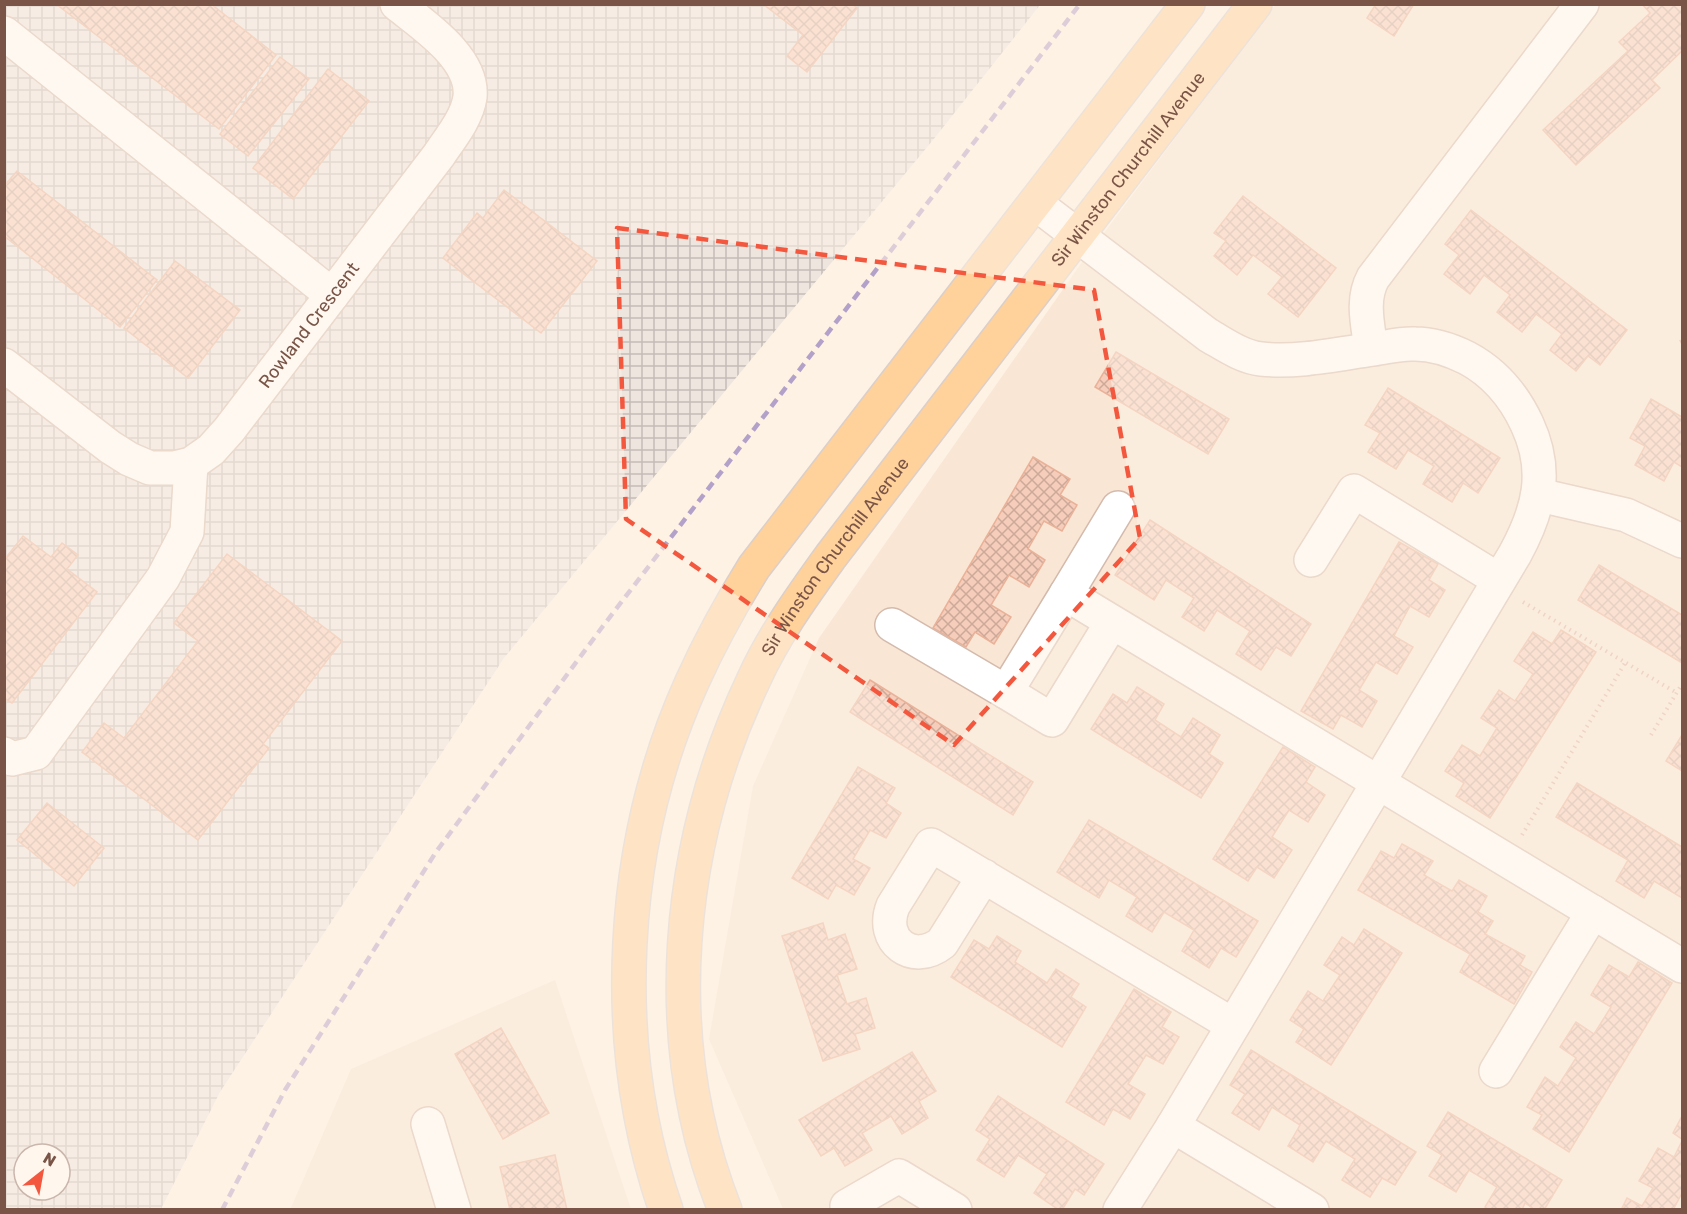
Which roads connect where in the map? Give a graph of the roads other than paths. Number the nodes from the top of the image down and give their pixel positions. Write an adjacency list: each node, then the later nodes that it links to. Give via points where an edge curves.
1 (397, 4): 8 (street, Rowland Crescent, via 454,54 467,75 470,96 465,114 449,140)
2 (1188, 4): 6 (main road)
3 (1255, 4): 7 (main road, Sir Winston Churchill Avenue)
4 (1582, 4): 9 (street, via 1372,278 1366,300)
5 (4, 33): 8 (street)
6 (1035, 203): 7 (street); 32 (main road, via 754,567 714,636 674,727 640,846 630,956 630,1011 640,1103)
7 (1077, 236): 9 (street, via 1208,334 1258,359 1287,360); 33 (main road, Sir Winston Churchill Avenue, via 806,591 754,677 721,755 696,850 683,954 692,1088 700,1132)
8 (332, 295): 11 (street, Rowland Crescent, via 229,430)
9 (1371, 349): 12 (street, via 1416,344 1438,347 1478,364 1496,377 1512,396 1532,434)
10 (4, 365): 11 (street, Rowland Crescent, via 129,459 150,468)
11 (191, 464): 21 (street, via 187,532 163,578 36,753 12,759)
12 (1539, 495): 14 (street, via 1626,515); 16 (street)
13 (1118, 508): 17 (street)
14 (1683, 541)
15 (1311, 560): 16 (street, via 1354,491)
16 (1507, 588): 22 (street)
17 (1066, 594): 18 (street); 20 (street)
18 (1112, 622): 20 (street, via 1052,720); 22 (street)
19 (892, 625): 20 (street)
20 (1006, 692)
21 (4, 754)
22 (1380, 782): 24 (street); 26 (street)
23 (984, 876): 26 (street)
24 (1593, 912): 25 (street); 27 (street)
25 (1683, 966)
26 (1233, 1025): 29 (street)
27 (1496, 1071)
28 (428, 1124): 31 (street)
29 (1173, 1126): 35 (street); 36 (street)
30 (848, 1206): 34 (street, via 899,1176)
31 (454, 1209)
32 (666, 1209)
33 (725, 1209)
34 (955, 1209)
35 (1120, 1209)
36 (1312, 1209)

